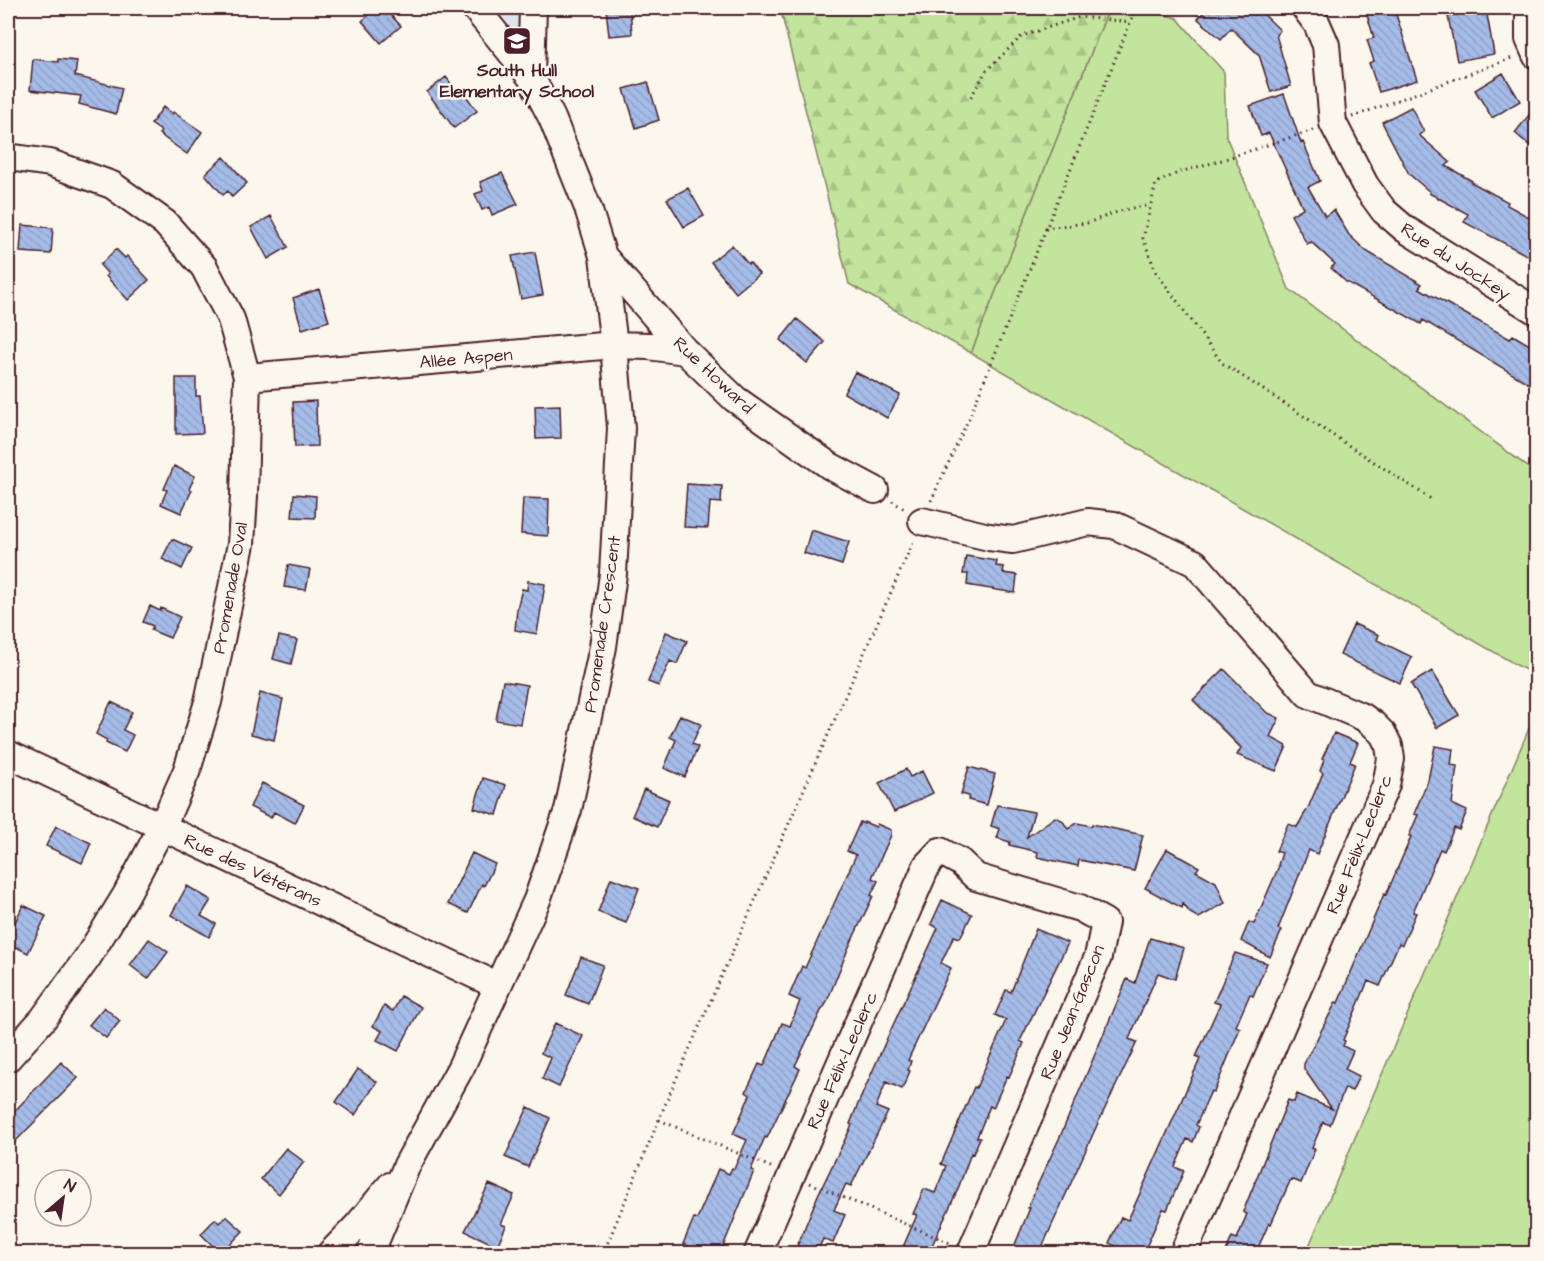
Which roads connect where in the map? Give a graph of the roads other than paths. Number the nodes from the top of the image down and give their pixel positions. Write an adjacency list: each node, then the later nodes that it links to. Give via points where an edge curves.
1 (475, 8): 6 (street, Promenade Crescent)
2 (533, 8): 6 (street)
3 (1305, 8): 9 (street, Rue du Jockey, via 1326,45 1333,123 1365,185 1384,211 1405,229)
4 (1529, 8): 5 (street, via 1529,39)
5 (1535, 52)
6 (531, 77): 8 (street, Promenade Crescent, via 552,118)
7 (8, 157): 12 (street, Promenade Oval, via 50,163 112,185 165,223 204,267 231,319)
8 (603, 256): 10 (street, Promenade Crescent); 11 (street, Rue Howard)
9 (1536, 311)
10 (614, 345): 11 (street, Allée Aspen); 12 (street, Allée Aspen); 18 (street, Promenade Crescent, via 621,428 614,574 603,648 568,810 537,900)
11 (685, 351): 13 (street, Rue Howard, via 735,399 830,466)
12 (247, 377): 16 (street, Promenade Oval, via 241,544 208,702 187,770)
13 (875, 490)
14 (922, 521): 25 (street, Rue Félix-Leclerc, via 1013,540 1088,522 1114,525 1195,563 1308,694 1363,717 1383,734 1389,746 1386,785)
15 (8, 754): 16 (street, Rue des Vétérans)
16 (162, 827): 18 (street, Rue des Vétérans); 19 (street, Promenade Oval, via 88,957 43,1020)
17 (927, 865): 21 (street, Rue Jean-Gascon, via 940,850 976,877 1080,908 1105,922 1098,957); 24 (street, Rue Félix-Leclerc)
18 (498, 986): 20 (street, Promenade Crescent)
19 (8, 1058)
20 (407, 1165): 22 (street, Promenade Crescent); 23 (street, Promenade Crescent)
21 (970, 1253)
22 (330, 1254)
23 (370, 1254)
24 (757, 1254)
25 (1183, 1254)

